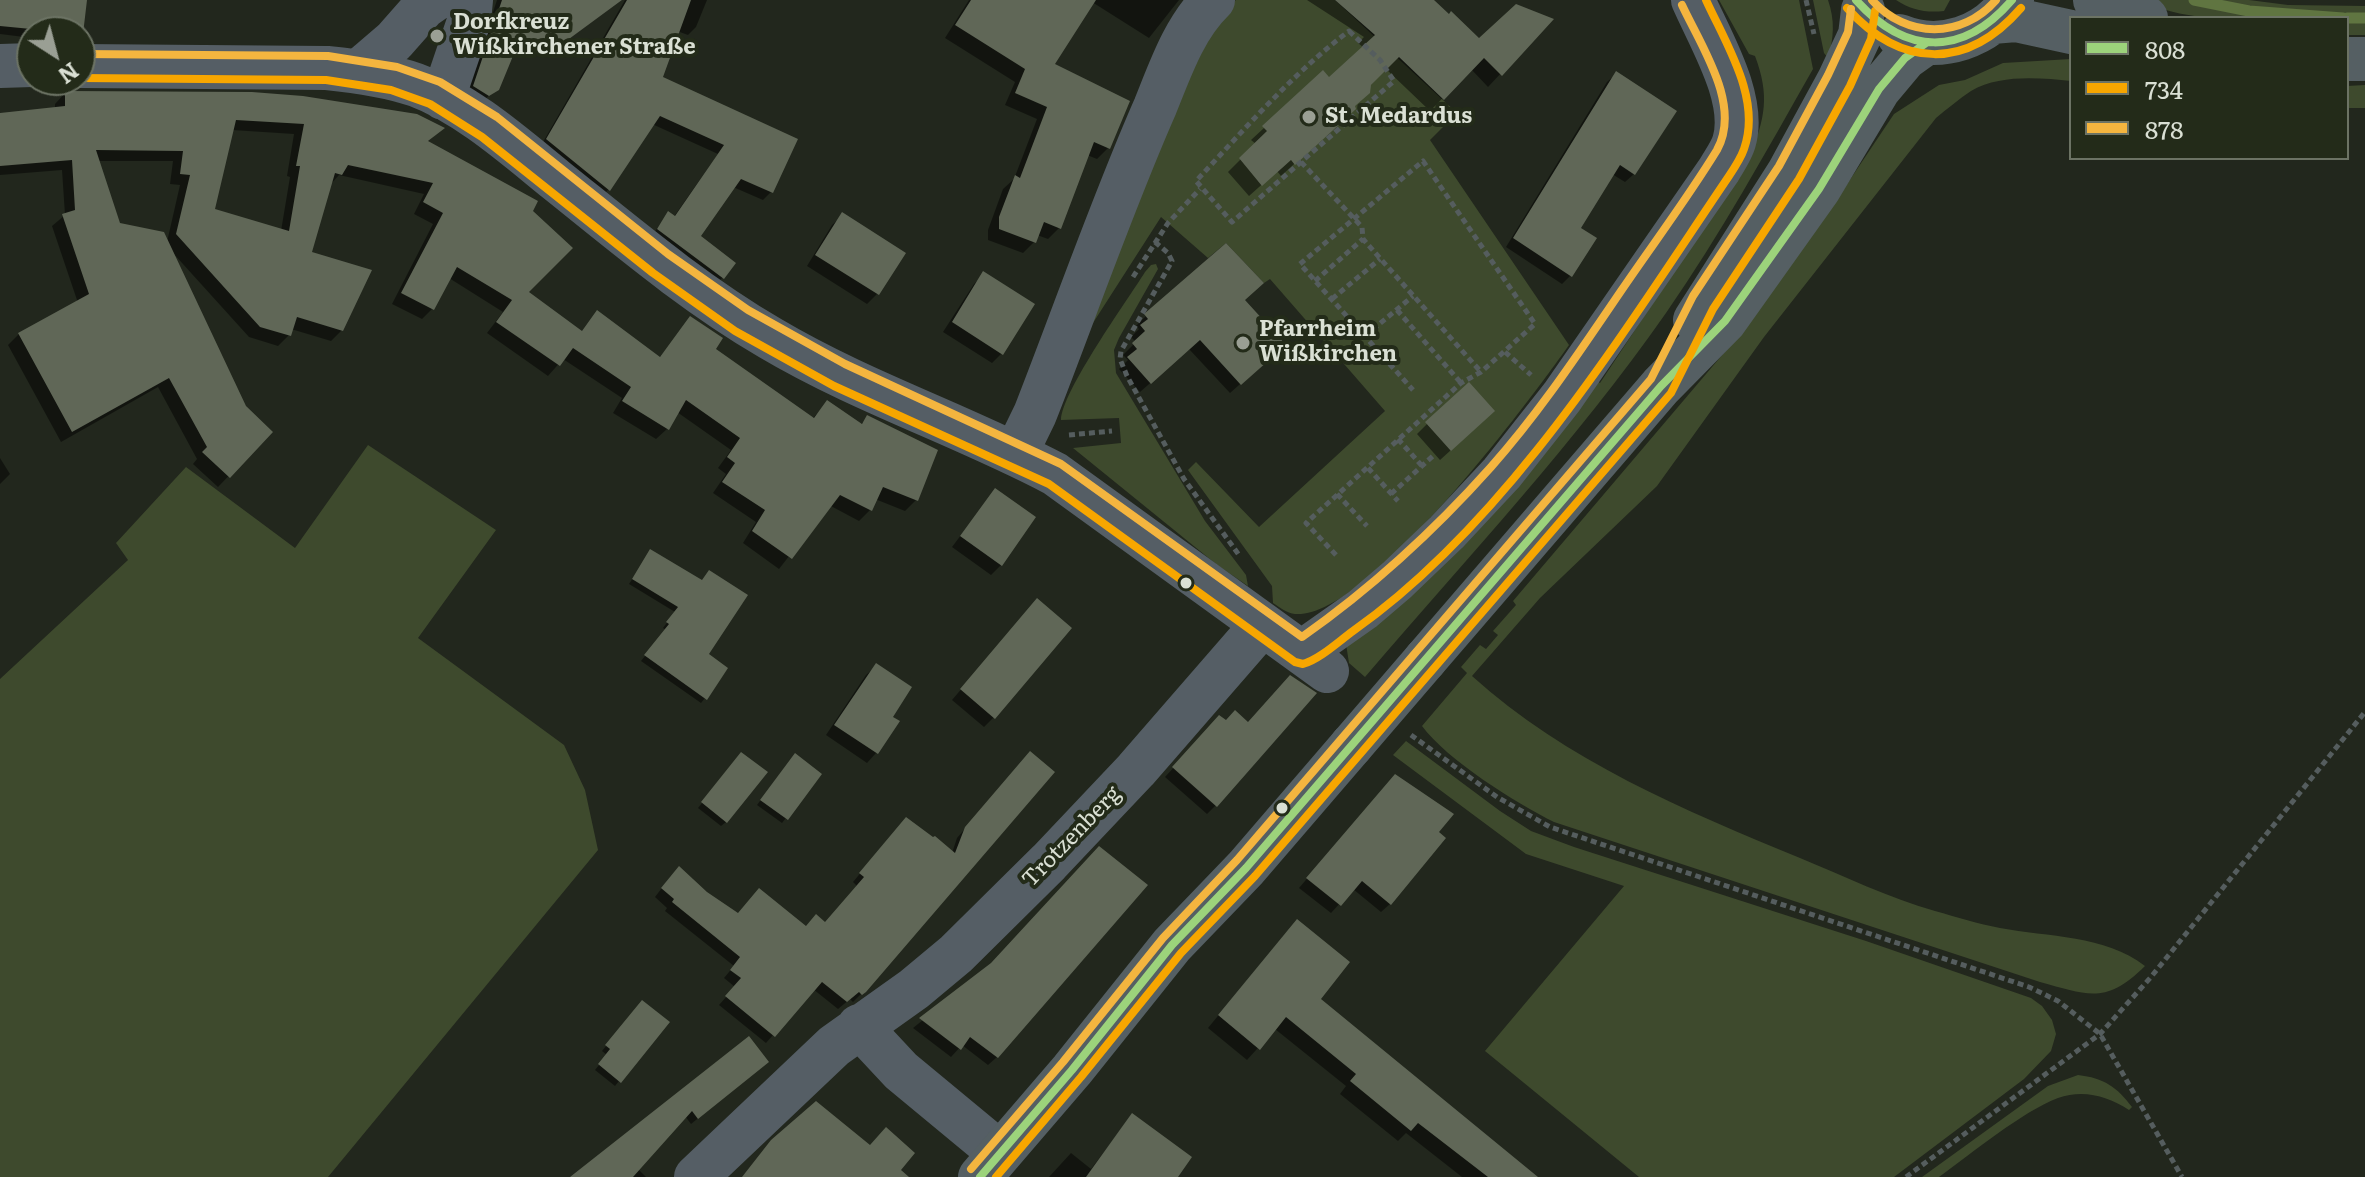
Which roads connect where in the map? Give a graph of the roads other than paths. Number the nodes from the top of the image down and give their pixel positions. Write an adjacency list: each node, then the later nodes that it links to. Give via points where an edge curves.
1 (434, 0): 12 (street)
2 (471, 0): 13 (street)
3 (1213, 0): 15 (street, via 1183,41 1145,127)
4 (1693, 0): 16 (street, via 1736,108 1734,144 1719,170 1562,397 1447,532 1314,662)
5 (2095, 0): 8 (main road)
6 (1860, 5): 10 (main road, via 1891,33); 14 (main road, via 1860,35 1839,80 1789,172 1703,303)
7 (2002, 11): 9 (main road, via 2016,20); 10 (main road, via 1963,38)
8 (2140, 16)
9 (2069, 32)
10 (1926, 43): 14 (main road, via 1879,89 1819,189 1734,309)
11 (96, 66): 12 (street)
12 (359, 71): 13 (street)
13 (443, 98): 15 (street, via 524,154 728,313 852,382)
14 (1661, 386): 18 (main road, bridge, via 1246,868 1172,945)
15 (1016, 453): 16 (street, via 1055,474)
16 (1262, 625): 17 (street, Trotzenberg, via 1039,872 956,954)
17 (859, 1026): 18 (street); 19 (street, Trotzenberg)
18 (990, 1165)
19 (696, 1177)

